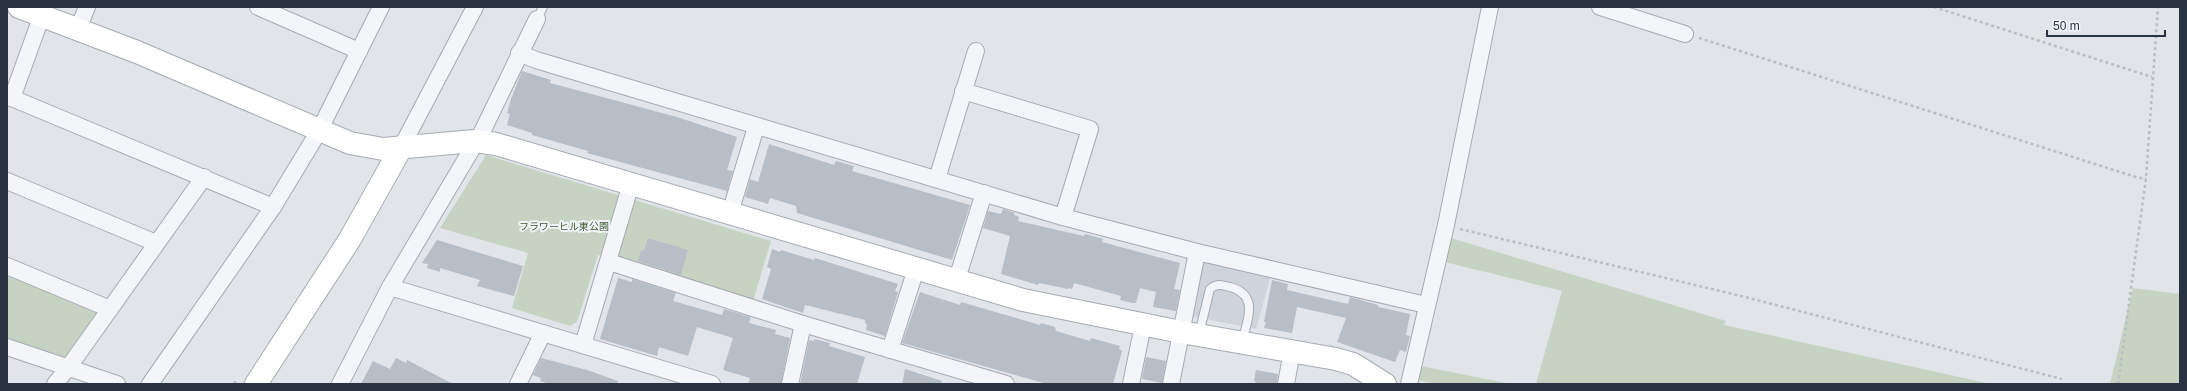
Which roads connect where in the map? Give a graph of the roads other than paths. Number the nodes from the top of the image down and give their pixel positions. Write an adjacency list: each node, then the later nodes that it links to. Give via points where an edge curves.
1 (19, 7): 9 (street)
2 (87, 7): 10 (street)
3 (258, 7): 12 (street)
4 (381, 7): 12 (street)
5 (475, 7): 20 (street)
6 (1490, 7): 36 (street, via 1446,225)
7 (1600, 7): 11 (street)
8 (540, 13): 14 (street)
9 (42, 15): 10 (street); 16 (street)
10 (78, 29): 18 (street, via 138,52)
11 (1685, 34)
12 (359, 51): 18 (street)
13 (976, 51): 15 (street)
14 (520, 53): 17 (street); 19 (street, via 482,132)
15 (963, 91): 22 (street); 28 (street, via 1090,129)
16 (9, 97): 21 (street)
17 (756, 127): 22 (street); 27 (street)
18 (319, 131): 20 (street, via 350,144); 26 (street)
19 (475, 141): 20 (street); 24 (street, via 496,144); 35 (street)
20 (401, 148): 49 (street, via 350,239)
21 (204, 177): 26 (street); 29 (street)
22 (937, 179): 25 (street)
23 (7, 181): 29 (street)
24 (631, 184): 27 (street); 31 (street)
25 (984, 193): 28 (street); 34 (street)
26 (273, 207): 53 (street)
27 (730, 213): 33 (street)
28 (1063, 217): 30 (street)
29 (156, 243): 37 (street)
30 (1197, 252): 36 (street); 41 (street)
31 (609, 262): 38 (street); 43 (street)
32 (7, 266): 37 (street)
33 (916, 269): 34 (street); 45 (street)
34 (956, 282): 39 (street, via 1061,309)
35 (390, 287): 40 (street); 54 (street)
36 (1426, 305): 62 (street)
37 (110, 309): 47 (street)
38 (803, 324): 45 (street); 57 (street)
39 (1143, 325): 41 (street); 59 (street)
40 (543, 333): 43 (street); 55 (street)
41 (1190, 333): 42 (street); 42 (lane, via 1210,288 1219,284 1237,289 1247,298 1250,312); 60 (street)
42 (1242, 342): 46 (street)
43 (583, 345): 56 (street)
44 (7, 346): 47 (street)
45 (890, 350): 48 (street)
46 (1292, 351): 50 (street, via 1353,364); 61 (street)
47 (68, 368): 51 (street); 52 (street)
48 (966, 378): 58 (street)
49 (247, 381)
50 (1381, 383)
51 (55, 384)
52 (117, 384)
53 (150, 384)
54 (340, 384)
55 (518, 384)
56 (712, 384)
57 (790, 384)
58 (1006, 384)
59 (1131, 384)
60 (1171, 384)
61 (1286, 384)
62 (1408, 384)

